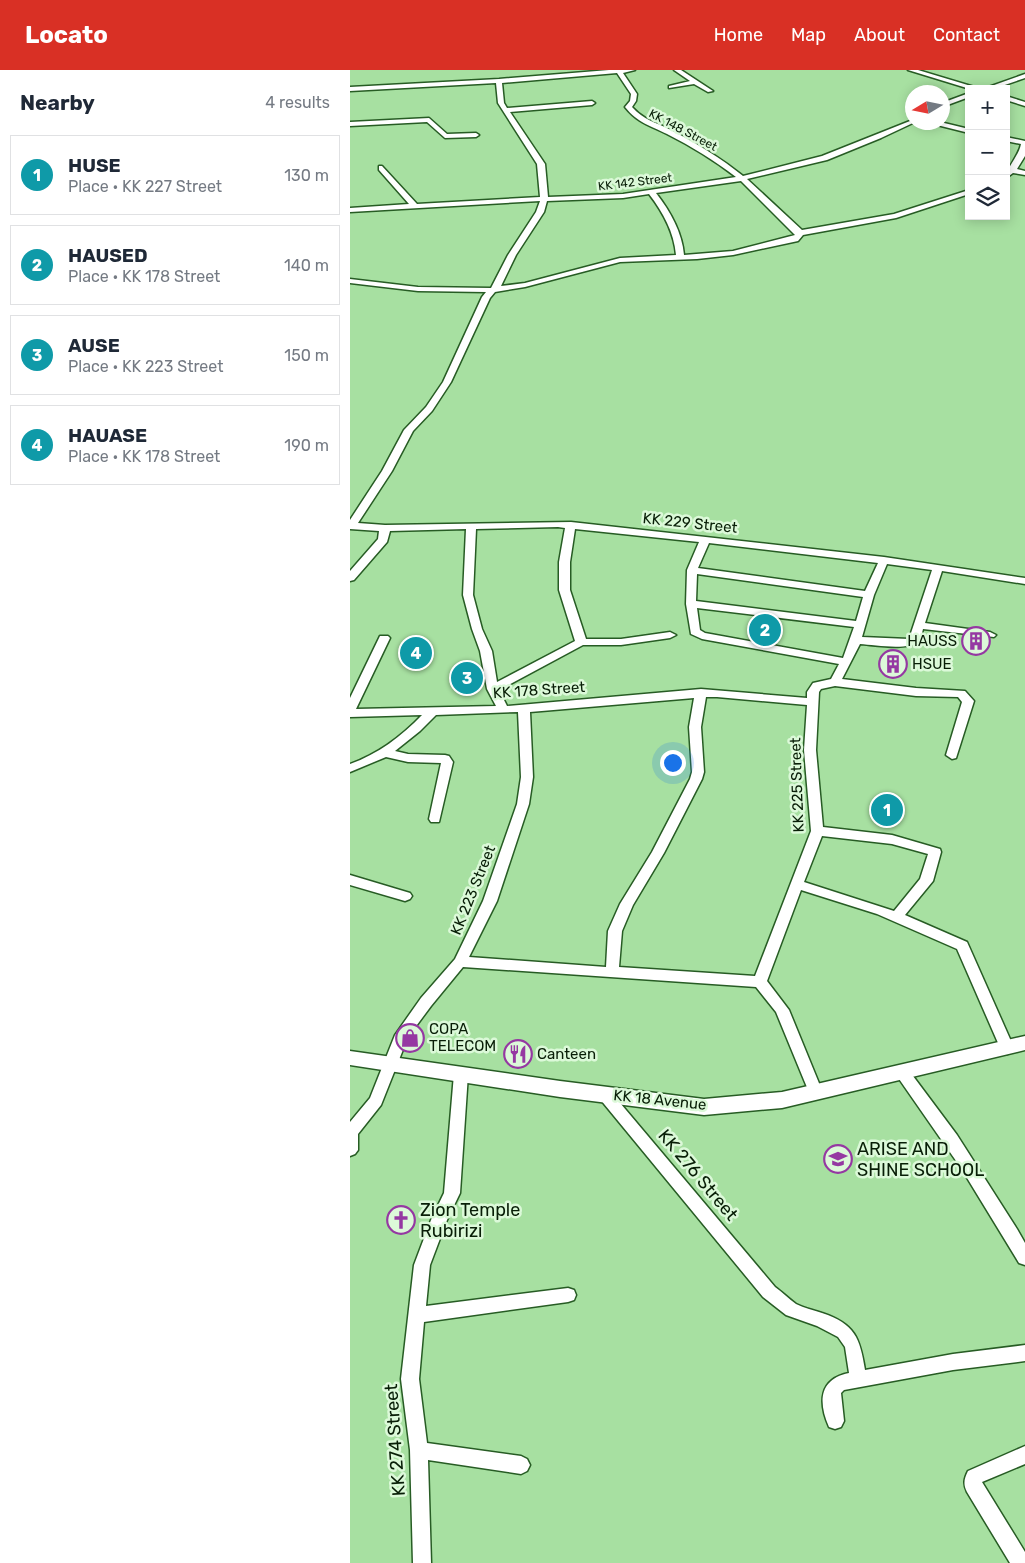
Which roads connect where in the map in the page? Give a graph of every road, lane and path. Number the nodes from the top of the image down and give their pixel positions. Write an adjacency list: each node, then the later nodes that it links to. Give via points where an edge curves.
1 (632, 70): 4 (street)
2 (677, 70): 7 (street)
3 (911, 70): 8 (street)
4 (619, 71): 6 (street); 30 (street, KK 148 Street, via 634,94 634,101 628,107 635,116 669,132)
5 (1025, 76): 9 (street)
6 (499, 81): 11 (street); 18 (street, via 499,96)
7 (694, 82): 10 (street); 12 (street)
8 (965, 85)
9 (998, 85)
10 (671, 87)
11 (350, 89)
12 (710, 91)
13 (965, 96): 15 (street)
14 (1010, 99): 17 (street)
15 (950, 102)
16 (592, 103): 18 (street)
17 (1025, 104)
18 (505, 110): 33 (street, via 542,164)
19 (350, 124): 23 (street, via 429,120 445,136)
20 (905, 125): 30 (street, KK 142 Street, via 824,158)
21 (950, 127): 22 (street)
22 (965, 130)
23 (476, 135)
24 (1010, 140): 25 (street)
25 (1025, 144): 27 (street, via 1024,152)
26 (382, 168): 34 (street)
27 (1010, 172)
28 (1010, 173): 29 (street)
29 (1025, 174)
30 (742, 178): 31 (street, KK 142 Street); 36 (street)
31 (651, 192): 33 (street, KK 142 Street); 37 (street, via 667,215 678,240)
32 (965, 193): 36 (street, via 868,223)
33 (544, 200): 34 (street, KK 142 Street); 39 (street)
34 (415, 206): 35 (street, KK 142 Street)
35 (350, 210)
36 (800, 232): 37 (street, via 798,238 773,245)
37 (680, 258): 39 (street, via 620,260)
38 (350, 281): 39 (street, via 418,289)
39 (494, 290): 41 (street, via 486,297 447,382 410,430)
40 (572, 525): 42 (street, KK 229 Street); 44 (street, KK 229 Street); 58 (street, via 565,553 565,586)
41 (351, 526): 43 (street, KK 229 Street)
42 (471, 527): 43 (street, KK 229 Street); 61 (street, via 468,595 486,651)
43 (385, 528): 48 (street, via 383,540)
44 (705, 539): 45 (street, KK 229 Street); 47 (street)
45 (884, 560): 46 (street, KK 229 Street); 50 (street)
46 (938, 567): 49 (street, KK 229 Street); 53 (street)
47 (692, 570): 50 (street); 51 (street)
48 (350, 578)
49 (1025, 581)
50 (869, 595): 52 (street)
51 (691, 604): 52 (street); 59 (street, via 693,628 702,636)
52 (861, 625): 57 (street)
53 (919, 626): 55 (street); 57 (street, via 914,641 909,643)
54 (670, 635): 58 (street, via 621,642)
55 (990, 635)
56 (384, 638): 67 (street)
57 (856, 640): 59 (street)
58 (581, 642): 61 (street)
59 (847, 662): 60 (street)
60 (835, 682): 63 (street, KK 225 Street, via 817,686); 69 (street, via 961,694 968,701)
61 (493, 689): 65 (street)
62 (700, 694): 63 (street, KK 178 Street); 64 (street, KK 178 Street); 78 (street, via 695,727 696,779 615,931)
63 (813, 702): 72 (street, KK 225 Street, via 810,750)
64 (524, 708): 65 (street, KK 178 Street); 77 (street, KK 223 Street, via 527,777 523,804 490,901)
65 (503, 710): 66 (street, KK 178 Street)
66 (433, 711): 67 (street, KK 178 Street); 68 (street, via 421,725)
67 (350, 712)
68 (383, 752): 70 (street, via 362,765); 71 (street, via 408,758 445,759)
69 (952, 755)
70 (350, 768)
71 (435, 819)
72 (817, 831): 74 (street, KK 225 Street); 76 (street, via 874,835 935,852 926,882)
73 (350, 880): 75 (street)
74 (796, 884): 76 (street); 79 (street, KK 225 Street)
75 (405, 896)
76 (896, 917): 80 (street, via 962,946)
77 (460, 962): 78 (street); 82 (street, KK 223 Street, via 402,1035)
78 (612, 973): 79 (street)
79 (760, 982): 85 (street, via 782,1010)
80 (1016, 1046): 83 (main road, KK 18 Avenue)
81 (350, 1058): 82 (main road, KK 18 Avenue)
82 (392, 1063): 84 (main road, KK 18 Avenue); 87 (street, KK 223 Street, via 376,1101 351,1132)
83 (902, 1072): 85 (main road, KK 18 Avenue); 88 (street, via 995,1206)
84 (461, 1074): 86 (main road, KK 18 Avenue); 90 (street, KK 274 Street, via 452,1193 422,1265)
85 (816, 1093): 86 (main road, KK 18 Avenue, via 782,1100 704,1106)
86 (605, 1095): 92 (street, KK 276 Street, via 780,1302 844,1332 853,1347)
87 (350, 1150)
88 (1025, 1258)
89 (568, 1295): 90 (street)
90 (418, 1315): 94 (street, KK 274 Street, via 410,1379)
91 (1025, 1353): 92 (street)
92 (858, 1378): 93 (street, via 840,1383 832,1390)
93 (835, 1421)
94 (419, 1450): 96 (street); 97 (street, KK 274 Street)
95 (1025, 1455): 98 (street, via 974,1477 973,1482)
96 (521, 1465)
97 (422, 1563)
98 (1021, 1563)

